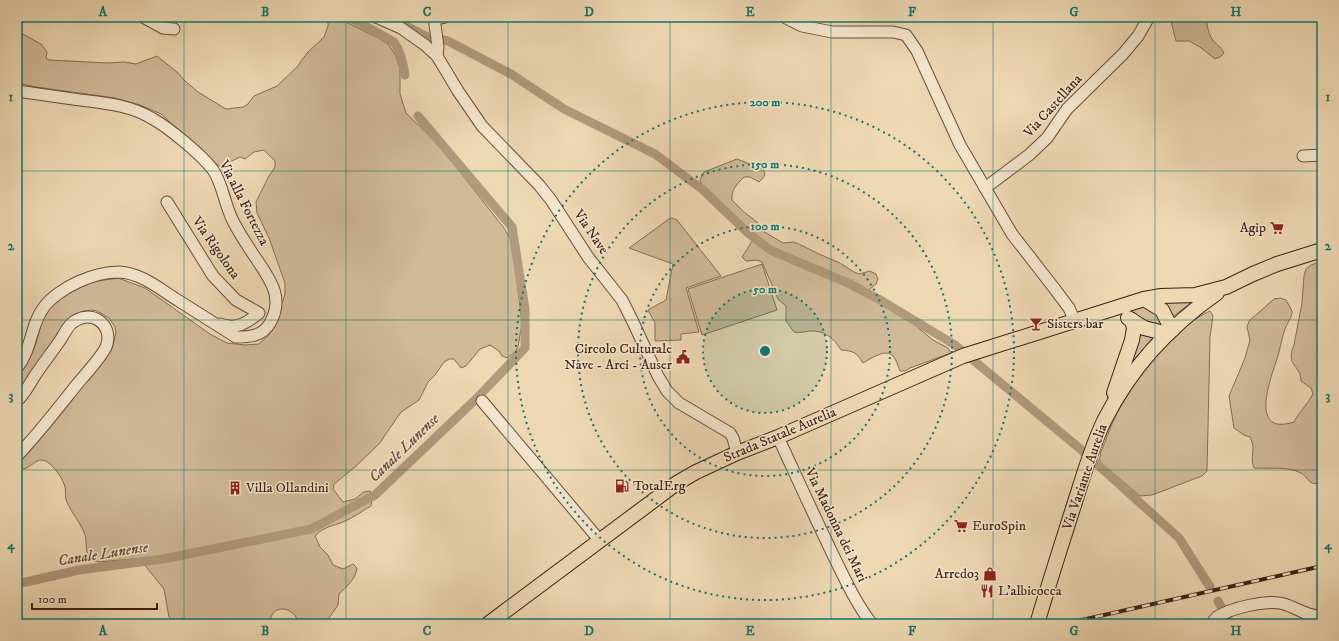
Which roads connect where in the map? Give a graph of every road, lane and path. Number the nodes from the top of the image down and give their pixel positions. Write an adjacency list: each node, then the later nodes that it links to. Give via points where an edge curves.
1 (143, 17): 6 (street, via 163,28)
2 (376, 17): 7 (street, via 401,28)
3 (784, 17): 11 (street, via 802,26 832,32 893,32 906,35 917,51 960,145)
4 (1149, 17): 11 (street, Via Castellana, via 1128,48 1067,109 1047,138)
5 (438, 18): 7 (street, Via Nave)
6 (174, 29)
7 (438, 52): 27 (street, Via Nave, via 458,91 482,126 539,185 588,257 622,300 667,391 680,403 730,432)
8 (17, 91): 18 (street, Via alla Fortezza, via 122,106 139,111 185,143 213,170 232,219 266,272 277,300 275,314 269,325 261,333 249,338 236,337)
9 (1322, 155): 10 (street)
10 (1304, 156)
11 (985, 188): 20 (street, via 1012,234 1069,308)
12 (167, 202): 18 (street, Via Rigolona, via 213,276 236,300 259,313 247,322 229,327)
13 (1322, 250): 14 (main road, Strada Statale Aurelia, via 1277,264)
14 (1226, 287): 15 (main road, Strada Statale Aurelia, via 1195,295); 16 (main road, Strada Statale Aurelia)
15 (1144, 299): 17 (main road, Strada Statale Aurelia); 21 (main road, via 1162,310)
16 (1193, 311): 21 (main road, Via Variante Aurelia)
17 (1106, 312): 19 (main road, via 1120,314); 20 (main road, Strada Statale Aurelia)
18 (208, 320): 22 (street, Via alla Fortezza, via 136,276 120,272 105,273 72,285 45,305 38,315 24,360)
19 (1132, 320): 21 (main road, via 1144,328); 25 (main road, via 1132,340)
20 (1075, 322): 26 (main road, Strada Statale Aurelia, via 967,355)
21 (1170, 332): 25 (main road, Via Variante Aurelia, via 1137,369)
22 (17, 368)
23 (482, 400): 29 (street)
24 (17, 401): 28 (street, via 71,325 80,318 88,317 104,324 108,335 106,348)
25 (1105, 418): 34 (main road, Via Variante Aurelia, via 1086,466)
26 (778, 437): 27 (main road, Strada Statale Aurelia); 33 (street, Via Madonna dei Mari, via 852,593)
27 (737, 453): 29 (main road, Strada Statale Aurelia, via 677,483)
28 (17, 456)
29 (598, 540): 32 (main road, Strada Statale Aurelia)
30 (1322, 616): 31 (street, via 1272,602 1231,611)
31 (1214, 621)
32 (488, 624)
33 (872, 624)
34 (1037, 624)

